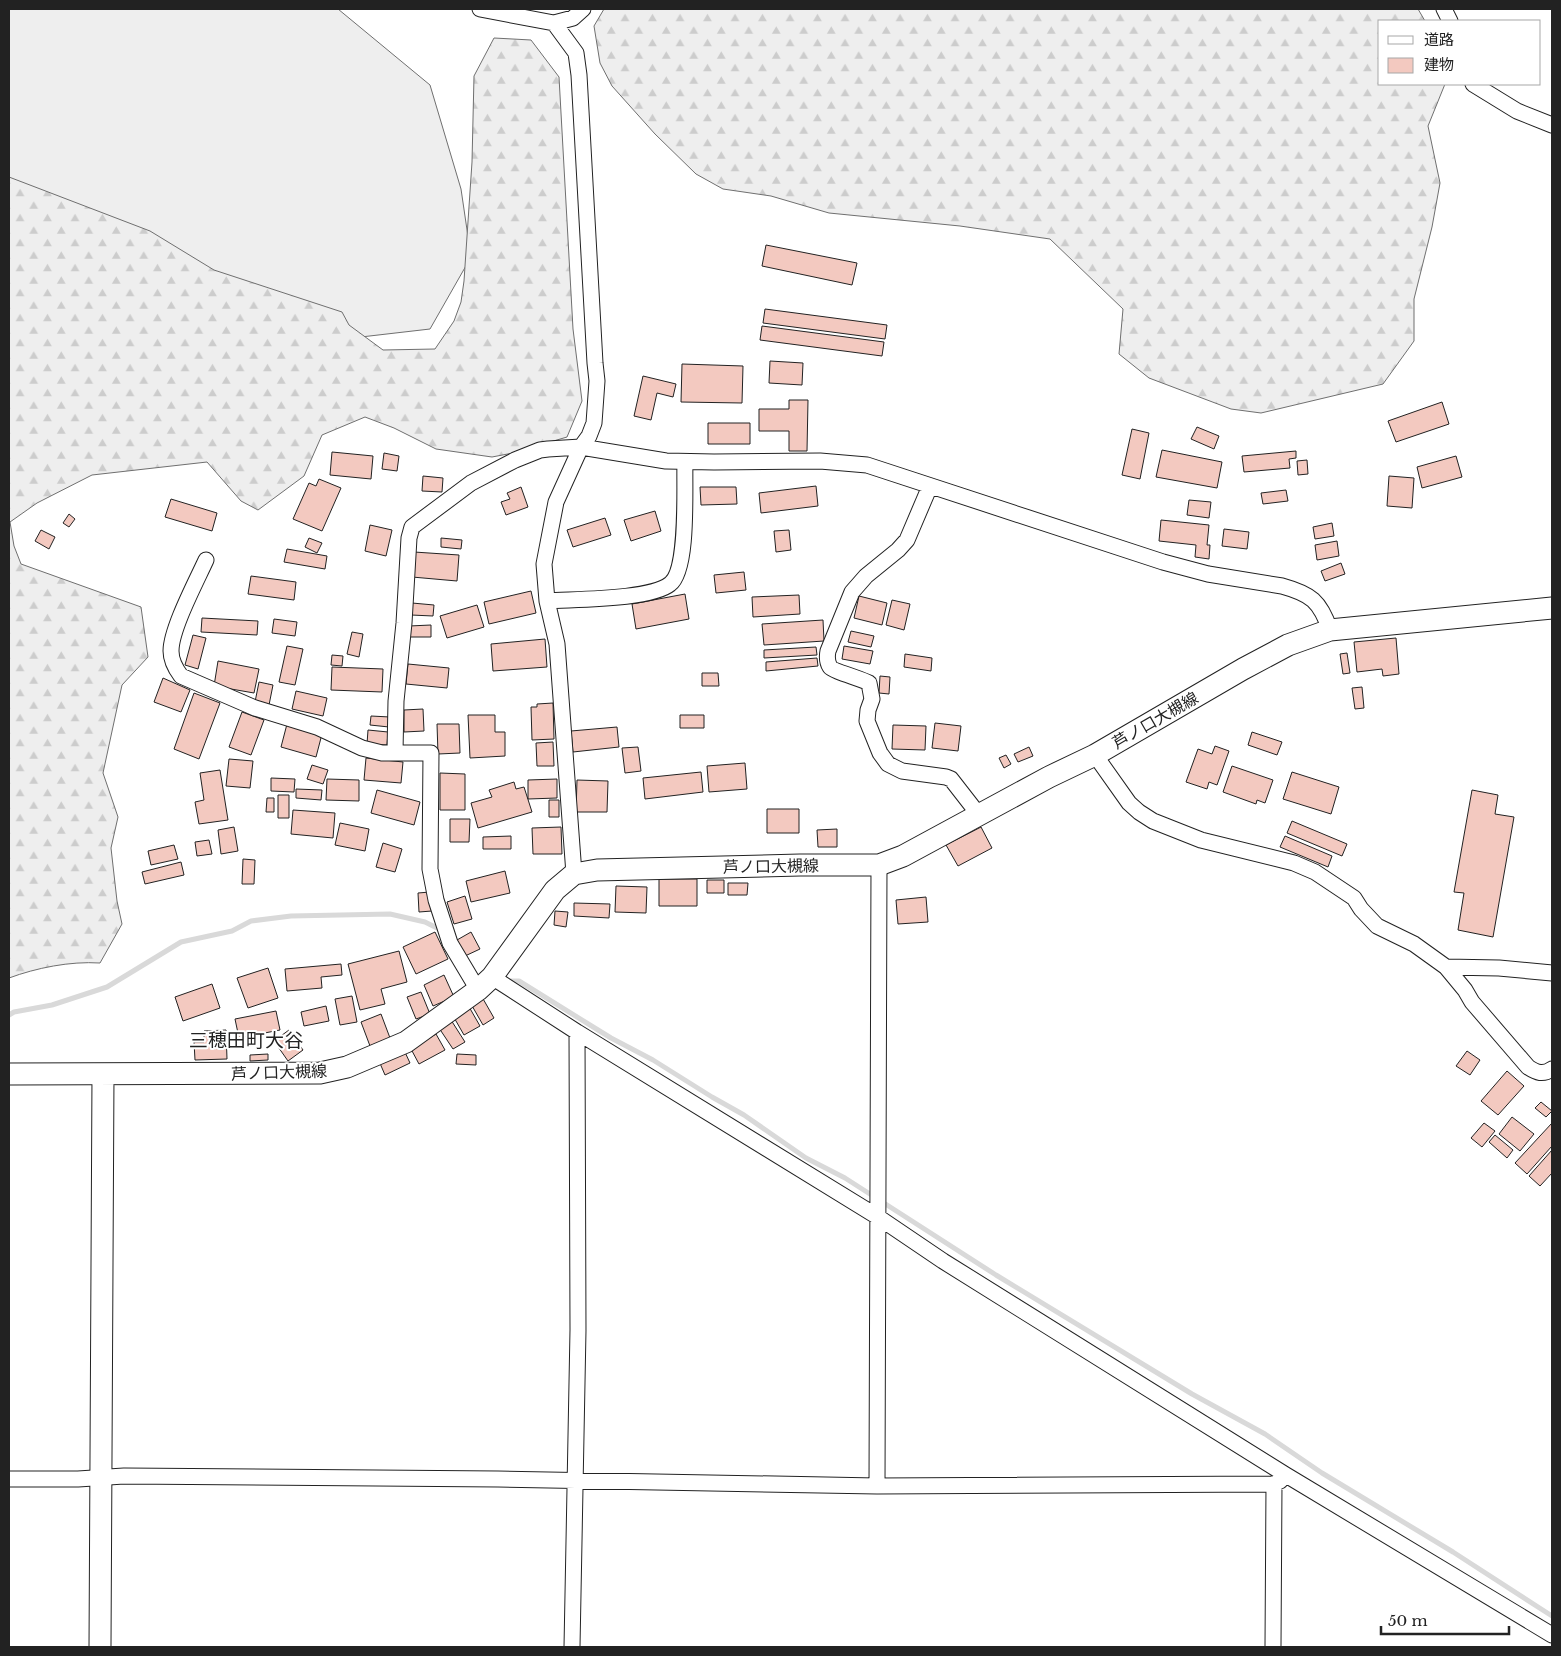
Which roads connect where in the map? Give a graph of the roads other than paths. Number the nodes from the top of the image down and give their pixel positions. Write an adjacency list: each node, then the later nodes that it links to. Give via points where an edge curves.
1 (480, 9): 3 (street)
2 (583, 9): 3 (street, via 573,18)
3 (554, 23): 6 (street, via 576,53 579,75 597,381 594,422)
4 (1475, 85): 5 (street, via 1517,112)
5 (1552, 125)
6 (581, 447): 7 (street); 10 (street, via 556,502 544,564); 13 (street, via 540,450 515,460 470,483 412,527 396,700)
7 (685, 462): 8 (street, via 820,461 867,466); 10 (street, via 683,549 677,575 671,584 642,595)
8 (930, 486): 12 (street, via 1163,562 1208,574 1294,589 1309,595 1317,603); 15 (street, via 907,540 852,592 827,657 834,670 869,683 872,698 867,721 888,764 902,771 946,776)
9 (206, 560): 13 (street, via 173,635 174,667 181,676 255,708 317,727 362,748 382,753)
10 (547, 601): 17 (street, via 557,644)
11 (1552, 608): 12 (main road, 芦ノ口大槻線)
12 (1330, 630): 14 (main road, 芦ノ口大槻線, via 1288,645)
13 (395, 752): 20 (street, via 431,753 430,870 436,900 450,943)
14 (1095, 755): 15 (main road, 芦ノ口大槻線); 18 (street, via 1129,803 1152,821 1201,840 1294,863 1315,872 1354,898 1377,926 1414,944)
15 (979, 815): 16 (main road, 芦ノ口大槻線)
16 (879, 865): 17 (main road, 芦ノ口大槻線, via 597,870); 25 (street)
17 (574, 874): 20 (main road, 芦ノ口大槻線, via 555,890)
18 (1446, 967): 19 (street); 22 (street, via 1528,1067 1537,1073)
19 (1552, 973)
20 (485, 984): 21 (street); 24 (main road, 芦ノ口大槻線, via 406,1042 347,1067 320,1073)
21 (577, 1032): 25 (street); 29 (street)
22 (1552, 1069)
23 (9, 1074): 24 (main road, 芦ノ口大槻線)
24 (103, 1074): 26 (main road)
25 (878, 1217): 28 (street); 30 (street)
26 (102, 1478): 27 (street); 29 (street); 32 (main road)
27 (9, 1479)
28 (1280, 1479): 30 (street); 31 (street); 34 (street)
29 (575, 1481): 30 (street); 33 (street)
30 (877, 1486)
31 (1552, 1635)
32 (100, 1647)
33 (572, 1647)
34 (1273, 1647)

